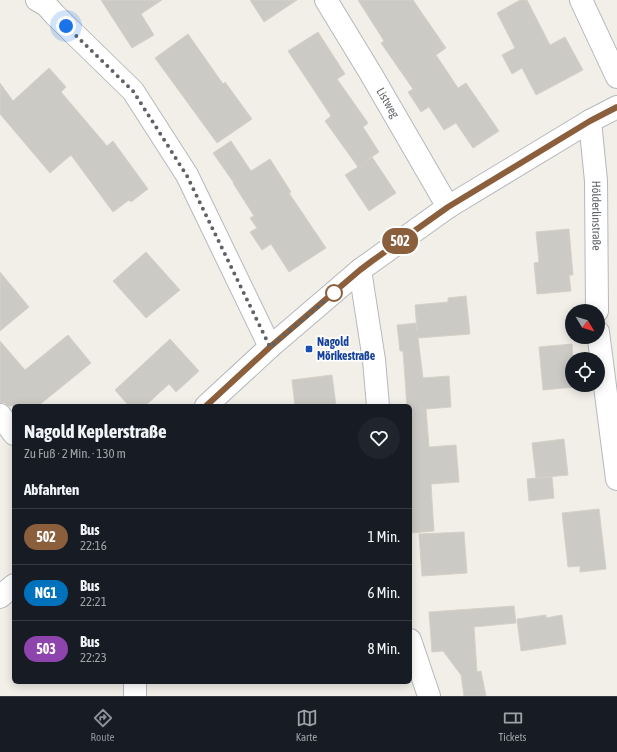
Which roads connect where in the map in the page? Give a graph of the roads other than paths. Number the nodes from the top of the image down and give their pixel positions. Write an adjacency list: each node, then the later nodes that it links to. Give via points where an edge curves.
1 (37, 0): 11 (street, via 46,5 133,91 187,176)
2 (326, 0): 7 (street, Listweg)
3 (581, 0): 4 (street)
4 (617, 77)
5 (617, 107): 6 (street)
6 (590, 121): 7 (street); 9 (street, Hölderlinstraße, via 596,181)
7 (448, 207): 8 (street)
8 (360, 270): 11 (street); 13 (street, via 374,360)
9 (597, 304)
10 (600, 344): 16 (street)
11 (270, 347): 12 (street)
12 (208, 404)
13 (378, 404)
14 (0, 415): 15 (street)
15 (12, 431)
16 (617, 479)
17 (12, 587): 18 (street)
18 (0, 597)
19 (412, 646): 22 (street)
20 (135, 684): 21 (street)
21 (135, 696)
22 (429, 696)

